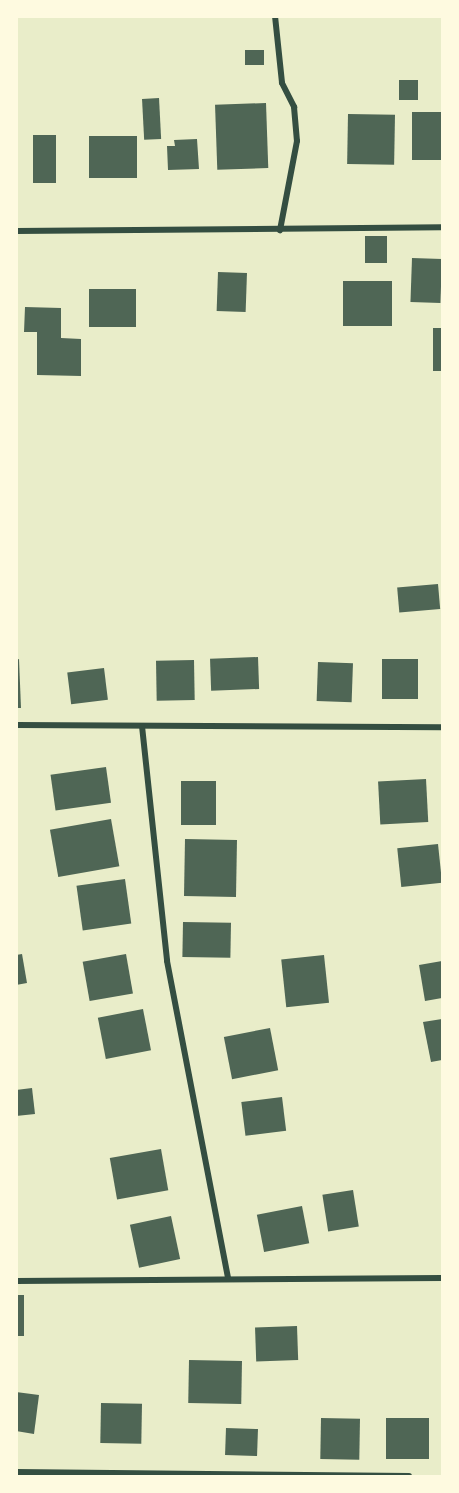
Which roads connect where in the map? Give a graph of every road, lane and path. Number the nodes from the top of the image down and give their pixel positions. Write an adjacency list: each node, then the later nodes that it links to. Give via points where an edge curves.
1 (275, 16): 3 (street, via 282,83 294,107 297,141)
2 (442, 227): 3 (street)
3 (280, 230): 4 (street)
4 (16, 231)
5 (16, 725): 6 (street)
6 (142, 726): 7 (street); 8 (street, via 167,961)
7 (442, 728)
8 (228, 1278): 9 (street); 10 (street)
9 (442, 1278)
10 (16, 1281)
11 (16, 1472): 12 (street)
12 (409, 1476)

